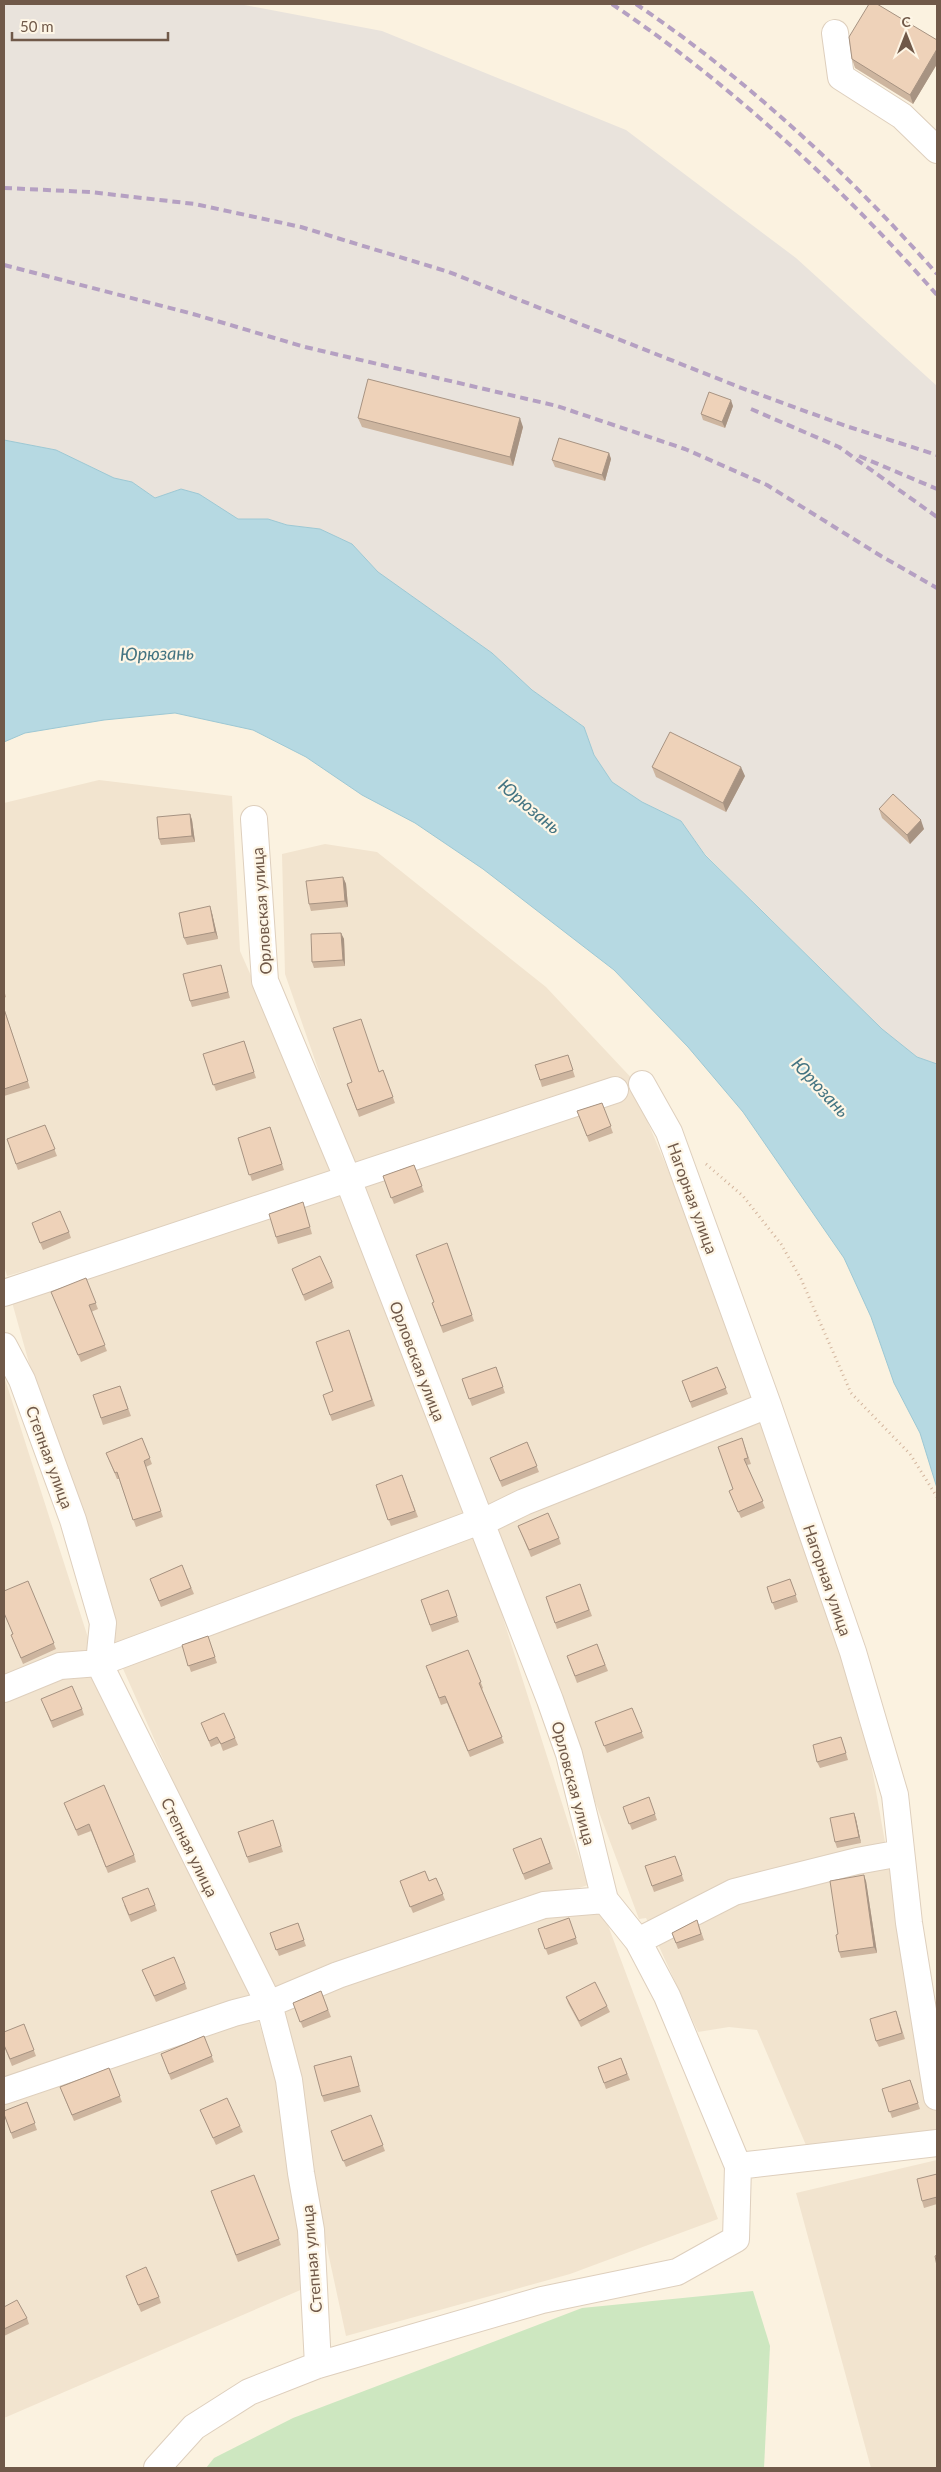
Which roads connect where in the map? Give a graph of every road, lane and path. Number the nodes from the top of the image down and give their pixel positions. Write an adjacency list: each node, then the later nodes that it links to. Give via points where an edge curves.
1 (835, 33): 2 (street, via 841,77 902,116)
2 (937, 150)
3 (254, 819): 7 (street, Орловская улица, via 265,981)
4 (642, 1084): 10 (street, Нагорная улица, via 669,1132)
5 (615, 1090): 7 (street)
6 (699, 1158): 11 (path, via 743,1196 782,1244 801,1279 851,1393 910,1454)
7 (347, 1177): 8 (street); 12 (street, Орловская улица)
8 (4, 1293)
9 (4, 1346): 13 (street, Степная улица, via 22,1380 73,1520 103,1623)
10 (768, 1405): 12 (street, via 524,1502); 15 (street, Нагорная улица, via 856,1661 895,1795)
11 (937, 1498)
12 (481, 1523): 13 (street); 16 (street, Орловская улица, via 569,1754)
13 (100, 1663): 14 (street, via 60,1666); 18 (street, Степная улица)
14 (4, 1689)
15 (901, 1853): 17 (street, via 734,1892); 20 (street, Нагорная улица)
16 (605, 1900): 17 (street); 18 (street, via 544,1905 338,1975)
17 (638, 1941): 22 (street, via 667,1996)
18 (269, 2004): 19 (street); 23 (street, Степная улица, via 289,2080 311,2230)
19 (4, 2091)
20 (937, 2097)
21 (937, 2144): 22 (street)
22 (738, 2166): 23 (street, via 736,2239 676,2272 542,2300)
23 (318, 2365): 24 (street, via 249,2392 225,2407 194,2427)
24 (158, 2468)

